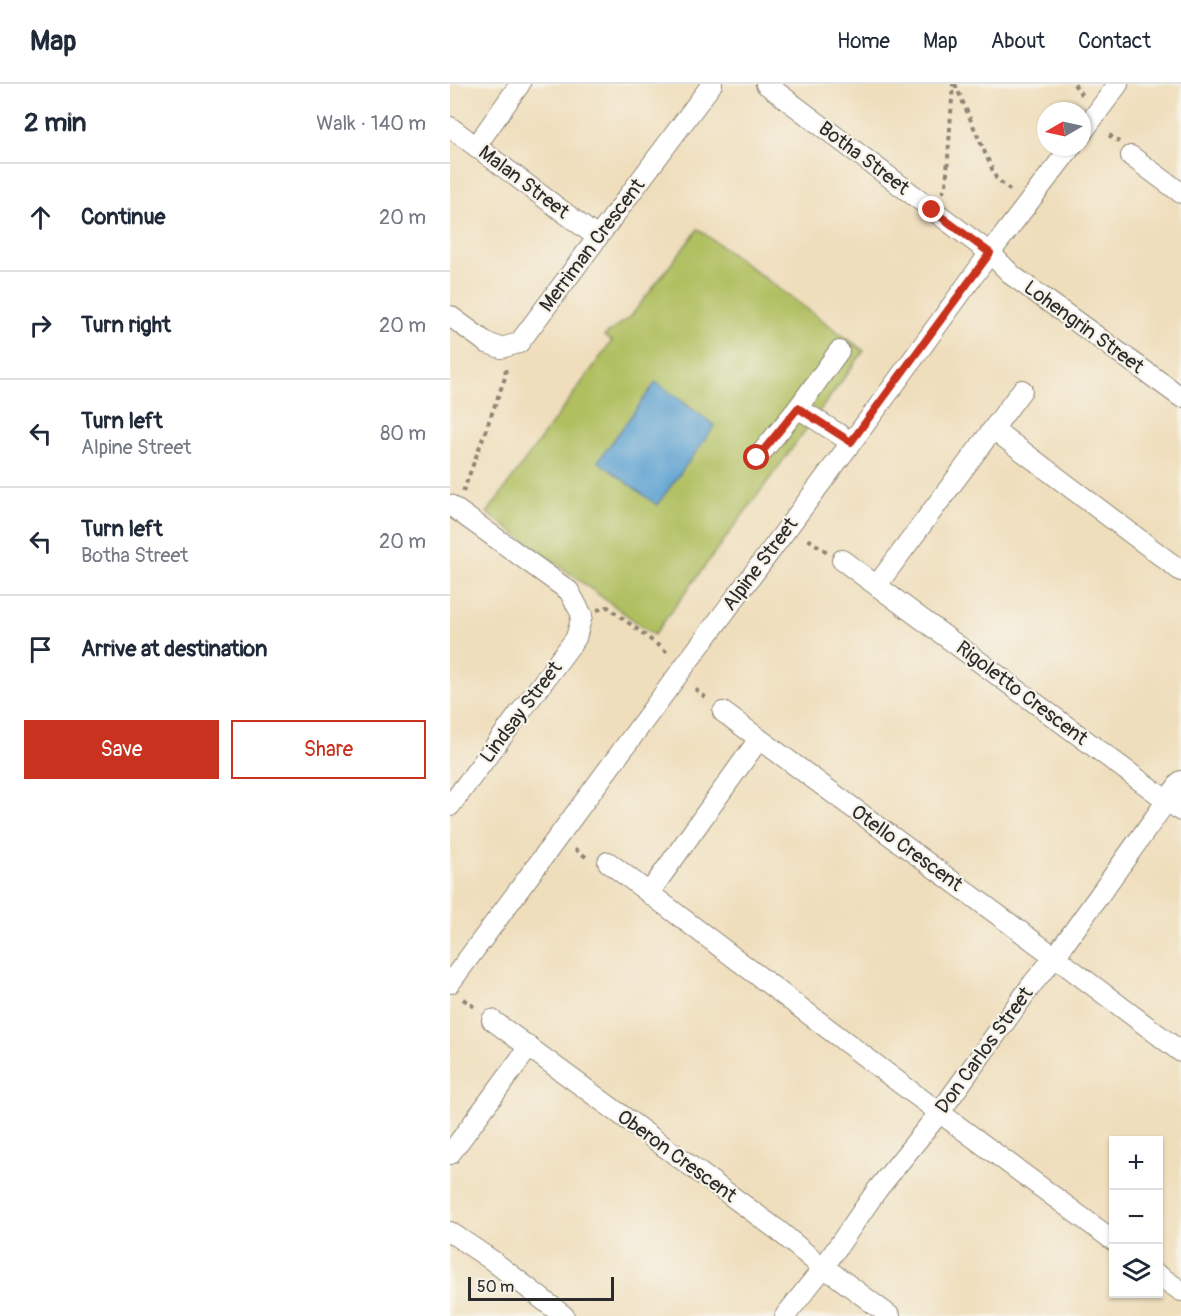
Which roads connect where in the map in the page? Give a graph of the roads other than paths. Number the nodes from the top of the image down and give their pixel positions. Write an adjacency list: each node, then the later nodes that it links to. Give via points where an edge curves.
1 (520, 84): 7 (street)
2 (712, 84): 11 (street, Merriman Crescent)
3 (766, 84): 12 (street, Botha Street)
4 (1118, 85): 5 (street)
5 (1091, 121)
6 (450, 127): 7 (street, Malan Street)
7 (476, 146): 11 (street, Malan Street)
8 (1064, 156): 12 (street, Alpine Street)
9 (1131, 156): 10 (street)
10 (1181, 193)
11 (597, 237): 13 (street, Merriman Crescent, via 519,343 501,348 487,343)
12 (990, 253): 16 (street, Lohengrin Street, via 1012,276); 19 (street, Alpine Street)
13 (450, 316)
14 (839, 351): 17 (street)
15 (1022, 390): 18 (street)
16 (1180, 395)
17 (798, 408): 19 (street); 20 (street)
18 (993, 429): 23 (street); 24 (street)
19 (851, 442): 33 (street, Alpine Street)
20 (757, 458)
21 (453, 507): 28 (street, Lindsay Street, via 569,591 582,615 576,638)
22 (839, 558): 24 (street, Rigoletto Crescent)
23 (1181, 571)
24 (877, 585): 29 (street, Rigoletto Crescent)
25 (723, 712): 26 (street, Otello Crescent)
26 (759, 739): 31 (street); 32 (street, Otello Crescent)
27 (1181, 782): 29 (street, Don Carlos Street)
28 (450, 806)
29 (1174, 806): 32 (street, Don Carlos Street)
30 (608, 862): 31 (street)
31 (649, 893): 37 (street)
32 (1055, 957): 35 (street, Otello Crescent); 37 (street, Don Carlos Street)
33 (450, 983)
34 (492, 1020): 36 (street, Oberon Crescent)
35 (1179, 1046)
36 (529, 1047): 38 (street); 41 (street, Oberon Crescent, via 779,1230)
37 (940, 1112): 40 (street); 41 (street, Don Carlos Street, via 877,1190)
38 (450, 1154)
39 (450, 1232): 44 (street)
40 (1109, 1238)
41 (823, 1268): 45 (street, Don Carlos Street); 46 (street, Oberon Crescent)
42 (1163, 1279): 43 (street)
43 (1181, 1292)
44 (564, 1316)
45 (785, 1316)
46 (890, 1316)

